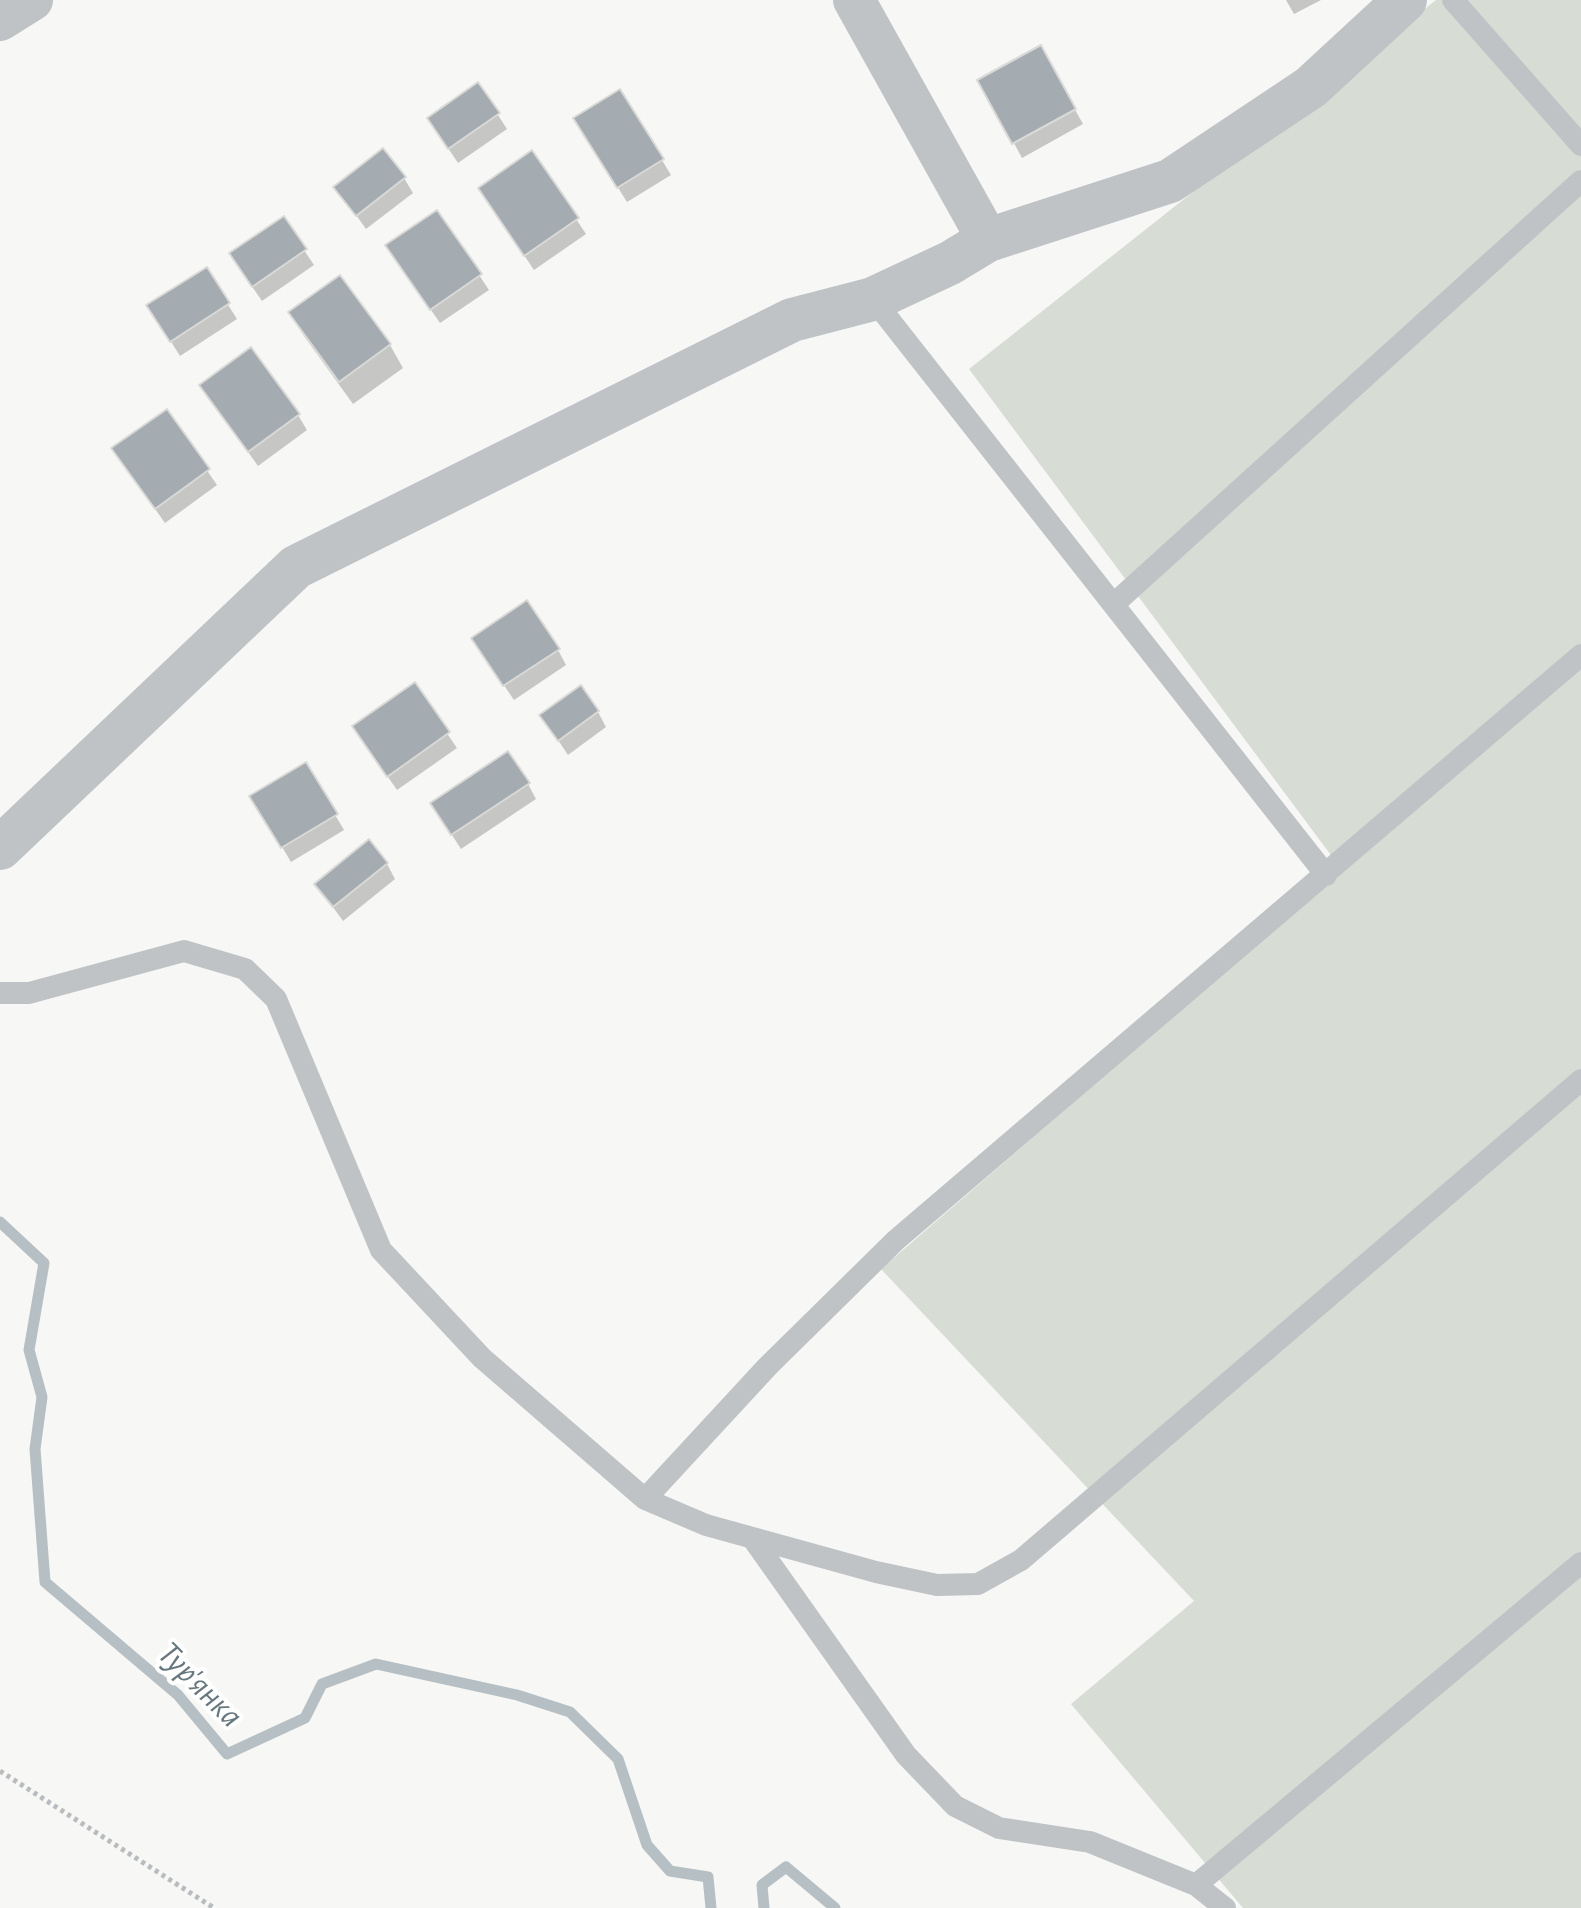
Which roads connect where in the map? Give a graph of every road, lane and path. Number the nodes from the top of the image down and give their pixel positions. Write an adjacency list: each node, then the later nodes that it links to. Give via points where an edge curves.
1 (32, 0): 5 (street)
2 (854, 0): 8 (street)
3 (1405, 0): 8 (street, via 1311,87 1170,181)
4 (1453, 0): 6 (lane)
5 (0, 20)
6 (1581, 145)
7 (1581, 181): 10 (lane)
8 (988, 240): 9 (street)
9 (873, 299): 10 (lane); 12 (street, via 792,320 296,567)
10 (1115, 603): 13 (lane)
11 (1581, 655): 13 (lane)
12 (0, 848)
13 (1326, 875): 16 (lane, via 896,1240 768,1366)
14 (0, 993): 16 (lane, via 29,993 184,951 245,969 276,999 381,1250 482,1358)
15 (1581, 1080): 17 (lane, via 1021,1560 978,1584 937,1585)
16 (645, 1499): 17 (lane)
17 (753, 1539): 20 (lane, via 906,1755 955,1806 999,1828 1090,1842)
18 (1581, 1563): 20 (lane)
19 (0, 1771): 21 (path)
20 (1196, 1885): 22 (lane)
21 (214, 1908)
22 (1225, 1908)

